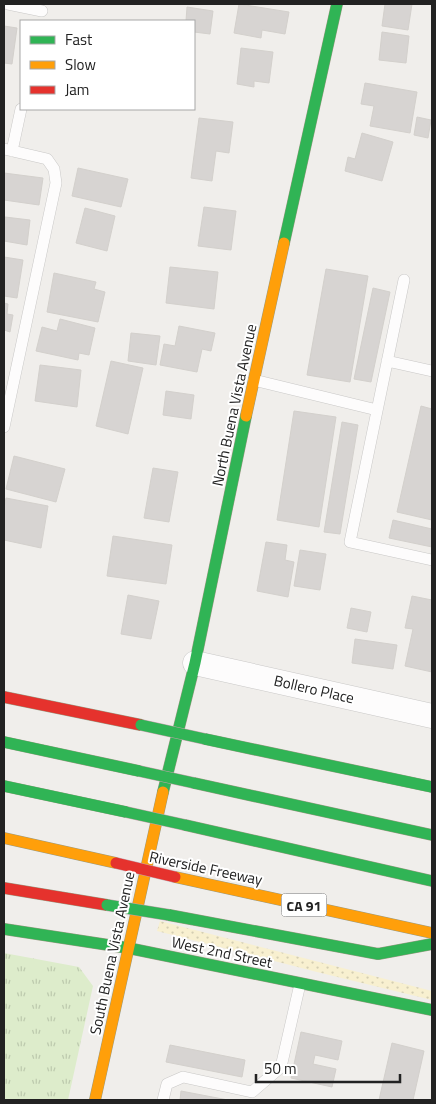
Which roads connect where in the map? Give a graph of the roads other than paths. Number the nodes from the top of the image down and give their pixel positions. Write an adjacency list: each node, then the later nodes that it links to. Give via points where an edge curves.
1 (8, 4): 3 (lane)
2 (337, 4): 9 (main road, North Buena Vista Avenue)
3 (42, 12)
4 (21, 110): 5 (lane)
5 (8, 150): 11 (lane, via 46,159 54,169 56,183)
6 (404, 280): 7 (lane)
7 (387, 361): 8 (lane); 10 (lane)
8 (432, 371)
9 (254, 380): 10 (lane); 13 (main road, North Buena Vista Avenue)
10 (377, 410): 12 (lane, via 350,542)
11 (4, 427)
12 (432, 560)
13 (195, 663): 15 (street, Bollero Place); 19 (main road, North Buena Vista Avenue)
14 (4, 696): 18 (main road, bridge)
15 (432, 716)
16 (4, 742): 20 (main road, bridge)
17 (4, 786): 22 (main road, bridge)
18 (432, 787)
19 (158, 812): 27 (main road, South Buena Vista Avenue)
20 (432, 835)
21 (4, 838): 25 (main road, Riverside Freeway / CA 91, bridge)
22 (432, 881)
23 (4, 888): 26 (main road, bridge, via 378,954)
24 (4, 929): 27 (main road, West 2nd Street)
25 (432, 933)
26 (432, 944)
27 (128, 948): 28 (main road, West 2nd Street); 30 (main road, South Buena Vista Avenue)
28 (300, 984): 29 (main road, West 2nd Street); 31 (lane, via 281,1067 252,1092 183,1077 167,1084)
29 (432, 1010)
30 (95, 1100)
31 (163, 1100)

